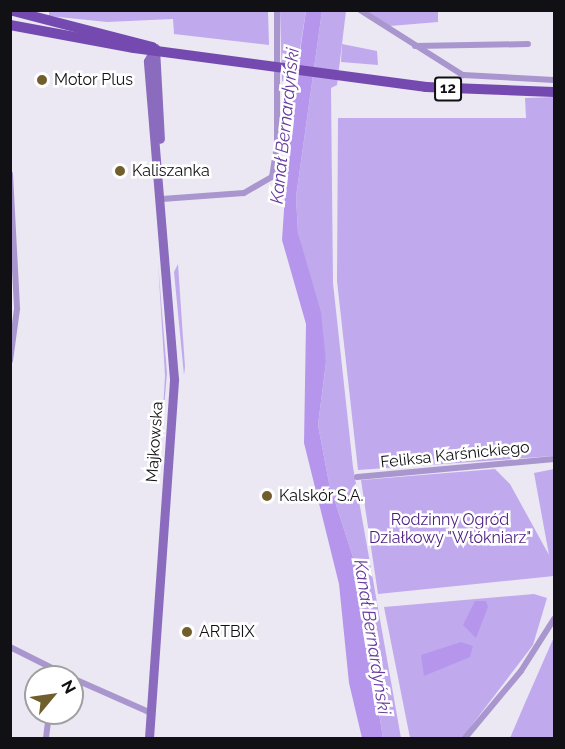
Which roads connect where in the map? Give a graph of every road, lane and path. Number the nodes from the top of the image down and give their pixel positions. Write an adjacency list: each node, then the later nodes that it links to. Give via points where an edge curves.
1 (277, 10): 11 (street, via 272,177 244,193)
2 (360, 10): 6 (street)
3 (12, 14): 7 (main road, 12)
4 (10, 26): 7 (main road, 12)
5 (528, 44): 6 (street)
6 (415, 46): 8 (street, via 468,77)
7 (155, 48): 9 (main road, 12, via 272,68 459,90); 11 (main road, Majkowska, via 148,61)
8 (555, 80)
9 (555, 92)
10 (10, 174): 12 (street, via 17,309)
11 (162, 199): 19 (main road, Majkowska, via 174,379)
12 (10, 361)
13 (555, 459): 14 (street, Feliksa Karśnickiego)
14 (357, 477)
15 (555, 619): 21 (street, via 521,671)
16 (10, 647): 17 (street)
17 (47, 665)
18 (84, 683): 19 (street)
19 (151, 713): 20 (main road, Majkowska)
20 (149, 738)
21 (465, 738)

